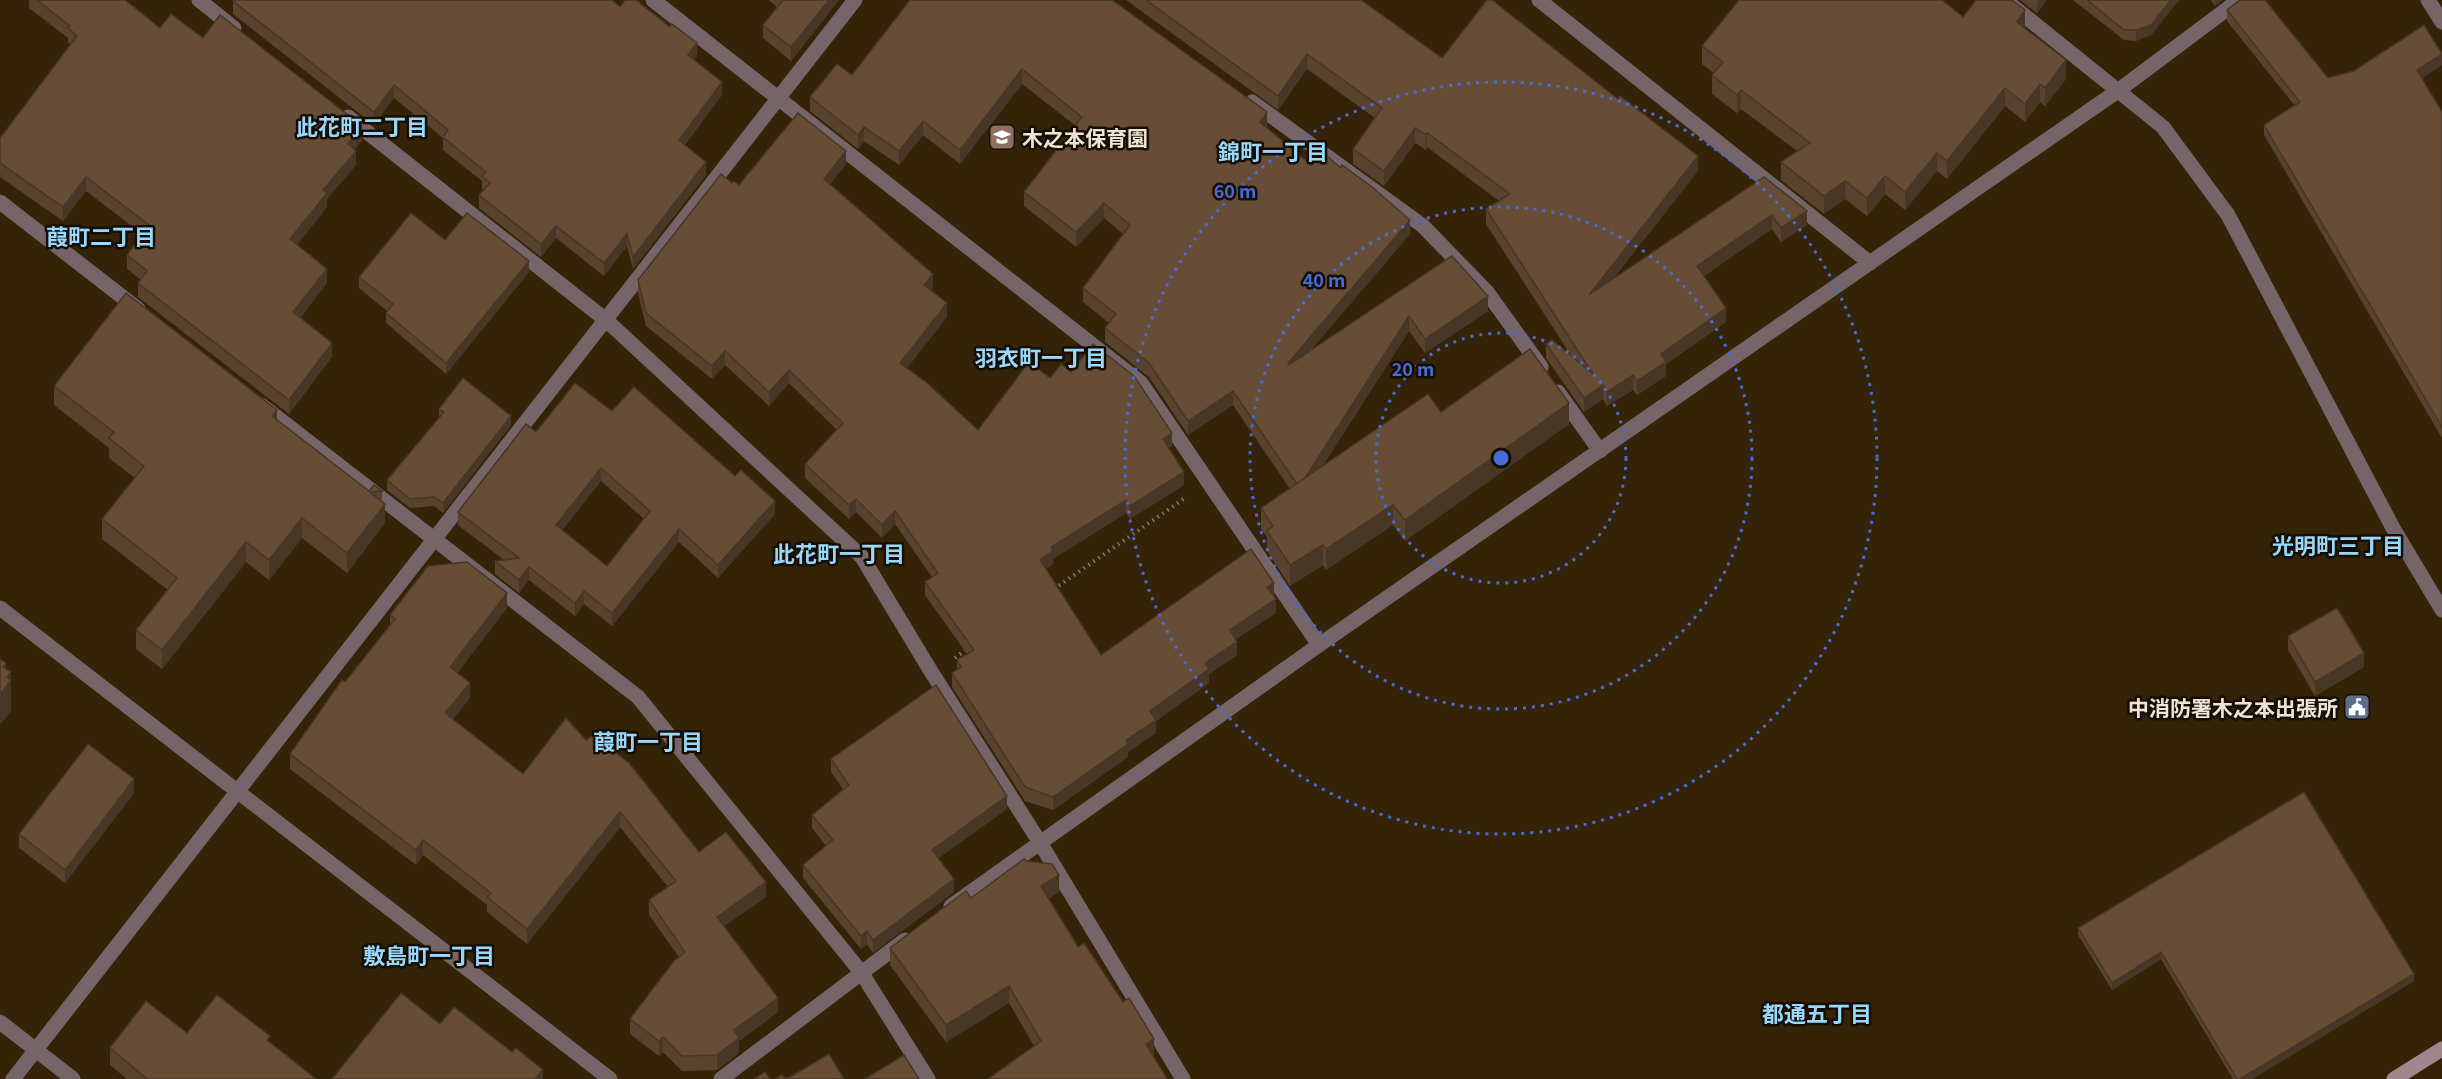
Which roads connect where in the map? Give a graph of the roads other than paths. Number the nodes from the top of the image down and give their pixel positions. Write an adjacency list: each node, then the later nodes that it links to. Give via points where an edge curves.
1 (199, 0): 9 (street)
2 (653, 0): 12 (street)
3 (855, 0): 12 (street)
4 (1539, 0): 15 (street)
5 (2005, 0): 10 (street)
6 (2239, 0): 10 (street)
7 (2428, 0): 8 (street)
8 (2442, 22)
9 (246, 37)
10 (2119, 90): 15 (street); 22 (street, via 2163,127 2228,215 2393,528)
11 (1243, 96): 19 (street, via 1424,226 1487,292)
12 (780, 99): 17 (street); 23 (street, via 1141,383)
13 (339, 110): 17 (street)
14 (0, 202): 16 (street)
15 (1870, 263): 19 (street)
16 (150, 318)
17 (606, 321): 20 (street); 25 (street, via 862,557)
18 (252, 398): 20 (street)
19 (1600, 451): 23 (street)
20 (434, 539): 24 (street); 28 (street, via 638,696)
21 (0, 608): 24 (street)
22 (2442, 610)
23 (1319, 645): 25 (street)
24 (237, 794): 31 (street); 34 (street)
25 (1039, 841): 26 (street); 37 (street)
26 (936, 917)
27 (917, 931): 28 (street)
28 (861, 972): 35 (street); 36 (street)
29 (0, 1022): 31 (street)
30 (2442, 1049): 38 (main road)
31 (36, 1050): 32 (street); 33 (street)
32 (13, 1079)
33 (73, 1079)
34 (610, 1079)
35 (721, 1079)
36 (928, 1079)
37 (1183, 1079)
38 (2394, 1079)

